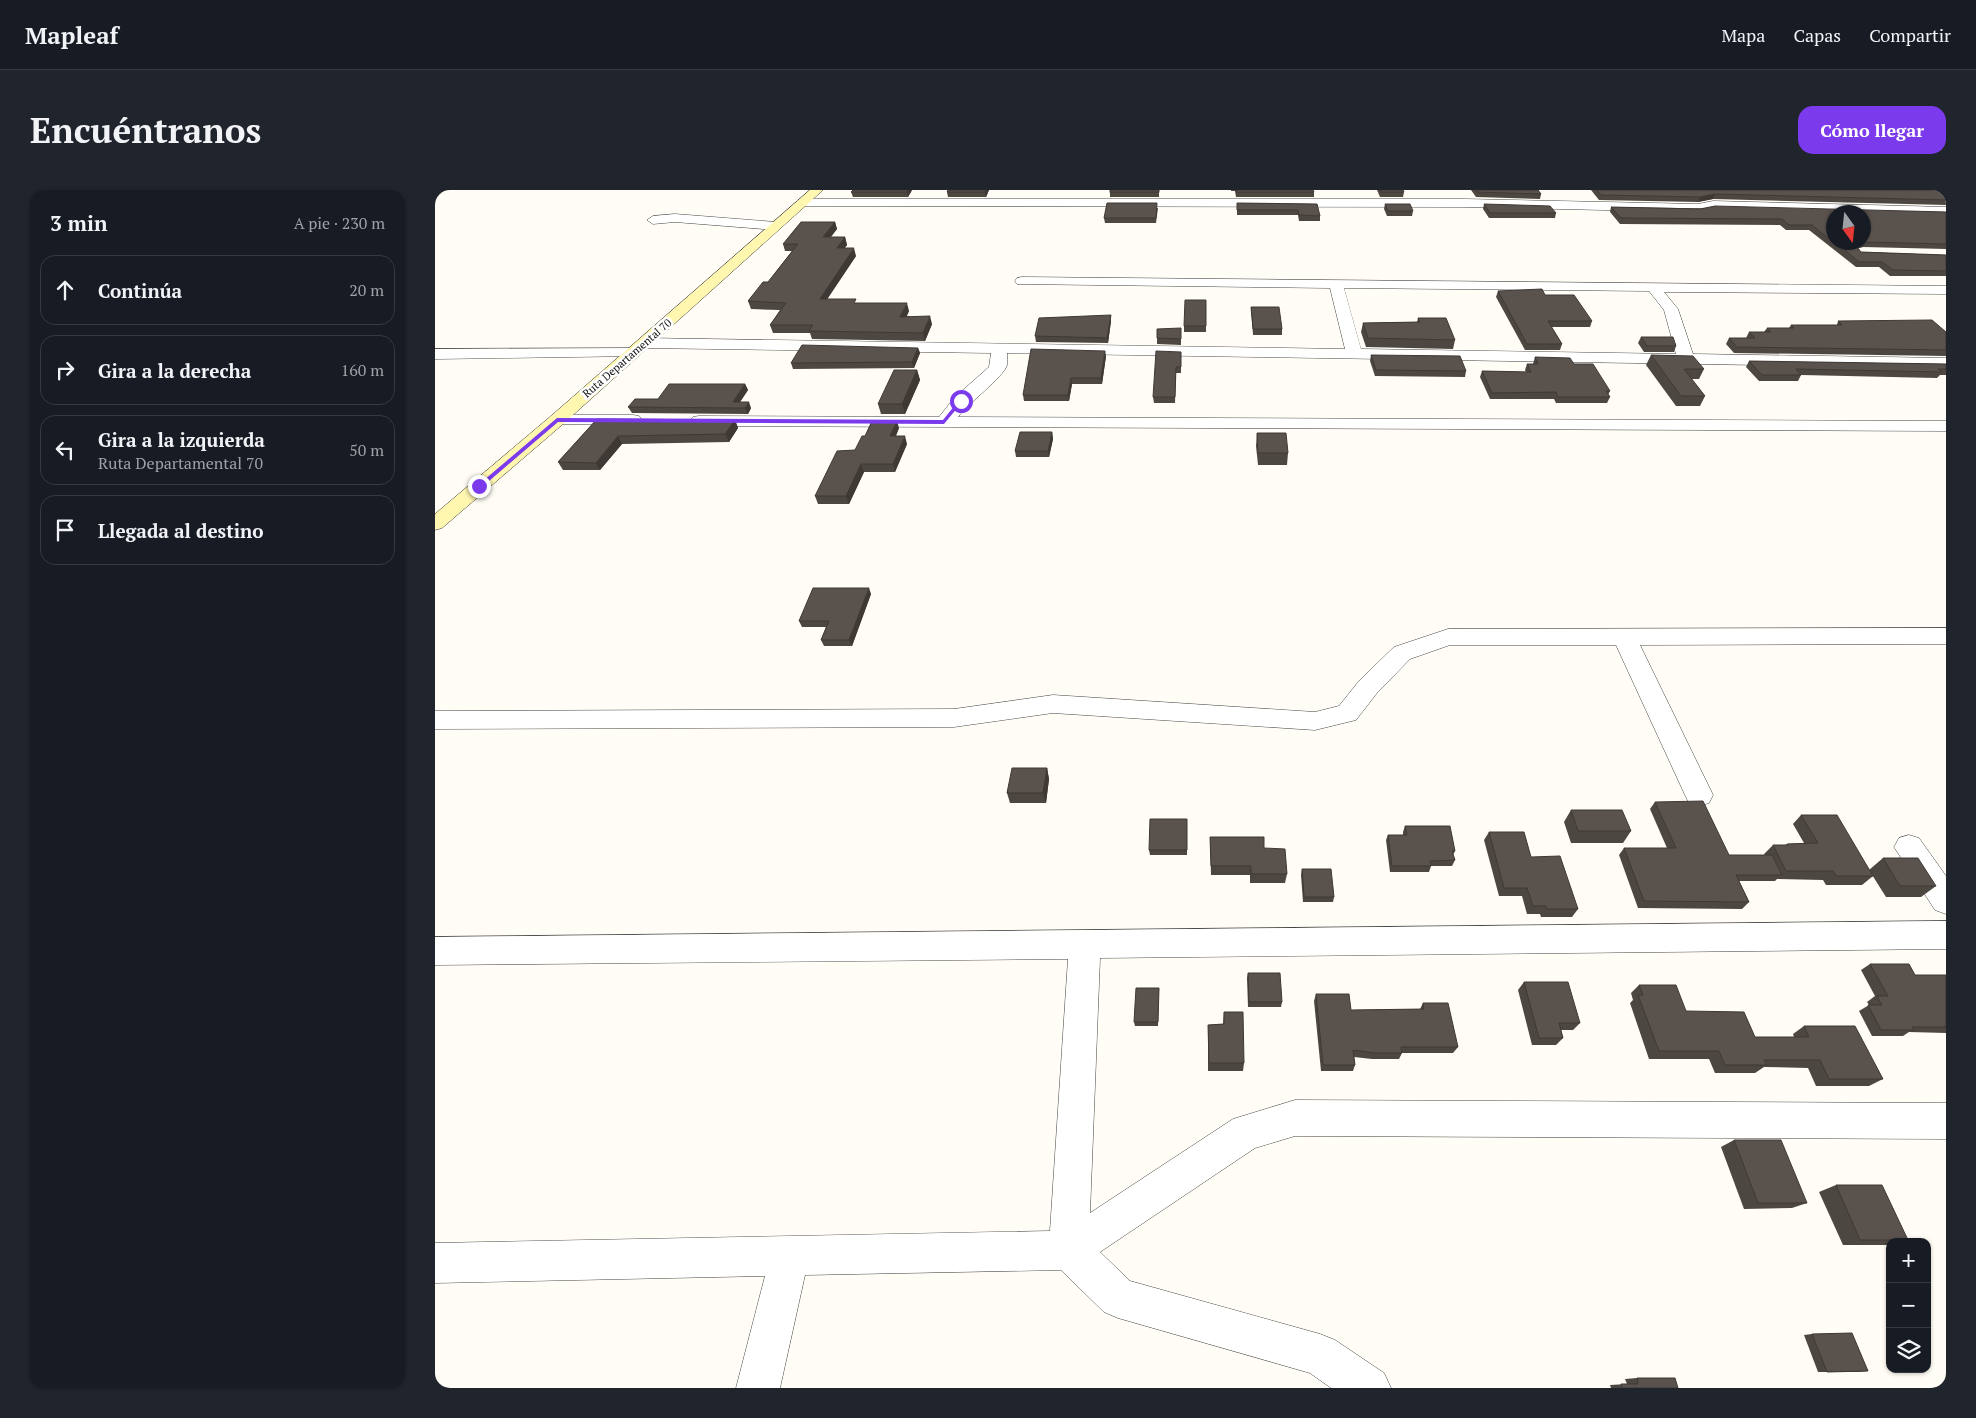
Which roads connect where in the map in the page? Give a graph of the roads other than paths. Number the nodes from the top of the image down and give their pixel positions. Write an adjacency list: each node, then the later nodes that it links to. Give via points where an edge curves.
1 (817, 190): 9 (main road, Ruta Departamental 70)
2 (951, 190): 10 (street)
3 (1014, 190): 11 (street)
4 (1083, 190): 12 (street)
5 (1204, 190): 13 (street)
6 (1324, 190): 14 (street)
7 (1448, 190): 15 (street)
8 (1698, 195): 16 (street)
9 (802, 202): 10 (street); 19 (main road, Ruta Departamental 70)
10 (944, 203): 11 (street)
11 (1010, 203): 12 (street)
12 (1080, 203): 13 (street)
13 (1207, 203): 14 (street)
14 (1330, 203): 15 (street)
15 (1460, 203): 16 (street, via 1698,208); 16 (street, via 1572,198)
16 (1713, 205): 17 (street)
17 (1946, 210)
18 (653, 220): 19 (street, via 675,218)
19 (776, 226): 24 (main road, Ruta Departamental 70)
20 (1022, 281): 21 (street)
21 (1336, 284): 22 (street); 27 (street)
22 (1653, 287): 23 (street); 28 (street, via 1671,308)
23 (1946, 290)
24 (639, 348): 25 (street); 26 (street); 30 (main road, Ruta Departamental 70)
25 (999, 348): 27 (street); 33 (street, via 999,364 995,370 961,401)
26 (435, 354)
27 (1354, 354): 28 (street)
28 (1686, 359): 29 (street)
29 (1946, 363)
30 (557, 420): 31 (street); 35 (main road, Ruta Departamental 70)
31 (646, 420)
32 (686, 421): 33 (street)
33 (944, 422): 34 (street)
34 (1946, 426)
35 (435, 524)
36 (1946, 636): 37 (street)
37 (1625, 638): 38 (street, via 1448,637 1402,653 1347,713 1315,721 1053,704 954,718); 39 (street)
38 (435, 720)
39 (1699, 795)
40 (1909, 847): 41 (street)
41 (1946, 901)
42 (1946, 935): 43 (street)
43 (1085, 944): 44 (street); 46 (street)
44 (435, 951)
45 (1946, 1121): 46 (street, via 1295,1118 1246,1132)
46 (1069, 1250): 47 (street); 50 (street, via 1118,1298 1320,1355)
47 (790, 1256): 48 (street); 49 (street)
48 (435, 1263)
49 (758, 1388)
50 (1369, 1388)

